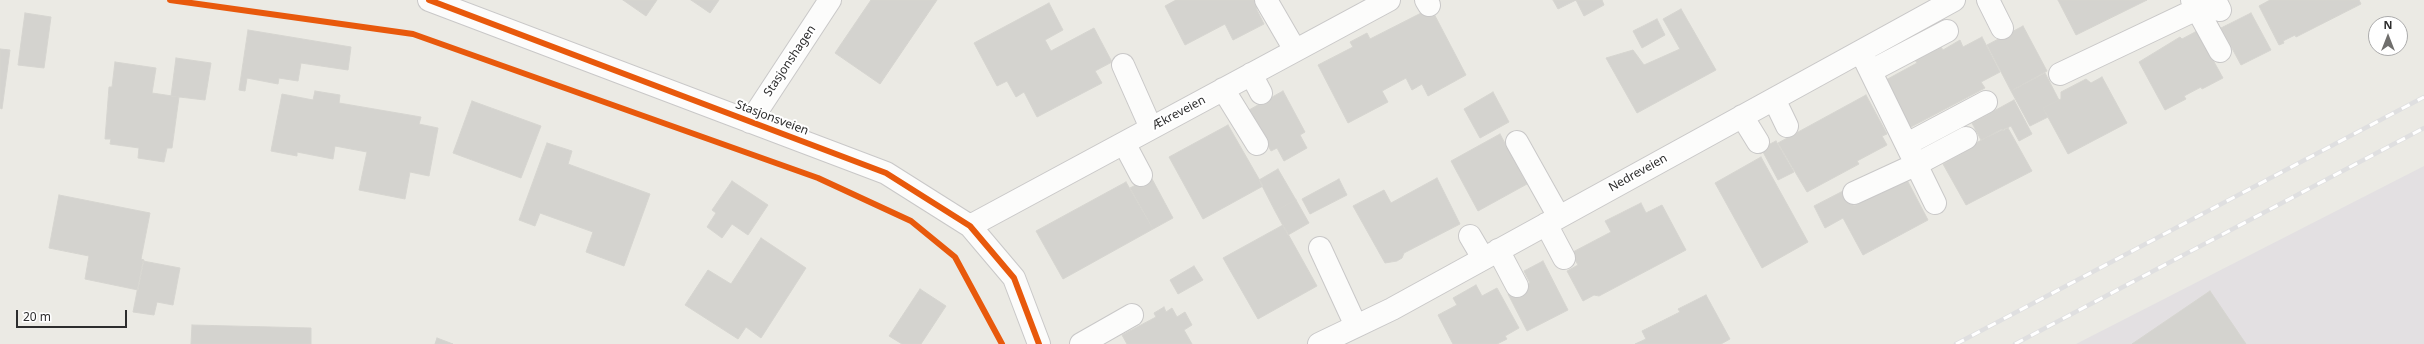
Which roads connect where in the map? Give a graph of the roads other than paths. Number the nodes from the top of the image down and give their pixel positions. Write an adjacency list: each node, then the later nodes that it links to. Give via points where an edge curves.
1 (429, 0): 23 (street, Stasjonsveien)
2 (830, 0): 23 (street, Stasjonshagen)
3 (1266, 0): 11 (street)
4 (1389, 0): 11 (street, Ækreveien)
5 (1954, 0): 8 (street, Nedreveien)
6 (1988, 0): 9 (street)
7 (2206, 5): 12 (street); 17 (street)
8 (1918, 10): 13 (street, Nedreveien)
9 (2002, 28)
10 (1947, 31): 15 (street)
11 (1295, 50): 16 (street, Ækreveien)
12 (2220, 51)
13 (1861, 52): 15 (street); 20 (street, Nedreveien)
14 (1123, 65): 25 (street)
15 (1871, 71): 31 (street)
16 (1252, 74): 18 (street, Ækreveien); 19 (street)
17 (2060, 74)
18 (1223, 89): 25 (street, Ækreveien); 30 (street)
19 (1261, 93)
20 (1774, 99): 22 (street, Nedreveien); 24 (street)
21 (1986, 102): 31 (street)
22 (1742, 116): 28 (street); 36 (street, Nedreveien)
23 (750, 122): 37 (street, Stasjonsveien, via 886,173)
24 (1787, 126)
25 (1151, 128): 29 (street, Ækreveien)
26 (1966, 138): 32 (street)
27 (1517, 142): 36 (street)
28 (1758, 142)
29 (1124, 143): 33 (street); 37 (street, Ækreveien)
30 (1257, 144)
31 (1907, 144): 32 (street)
32 (1916, 164): 34 (street); 35 (street)
33 (1141, 175)
34 (1854, 193)
35 (1935, 203)
36 (1552, 220): 40 (street, Nedreveien); 41 (street)
37 (970, 226): 45 (street, Stasjonsveien, via 1014,278)
38 (1470, 236): 40 (street)
39 (1320, 248): 44 (street)
40 (1490, 254): 42 (street); 44 (street, Nedreveien)
41 (1564, 258)
42 (1517, 286)
43 (1132, 315): 46 (street)
44 (1352, 334): 47 (street, Nedreveien)
45 (1039, 344)
46 (1081, 344)
47 (1319, 344)

